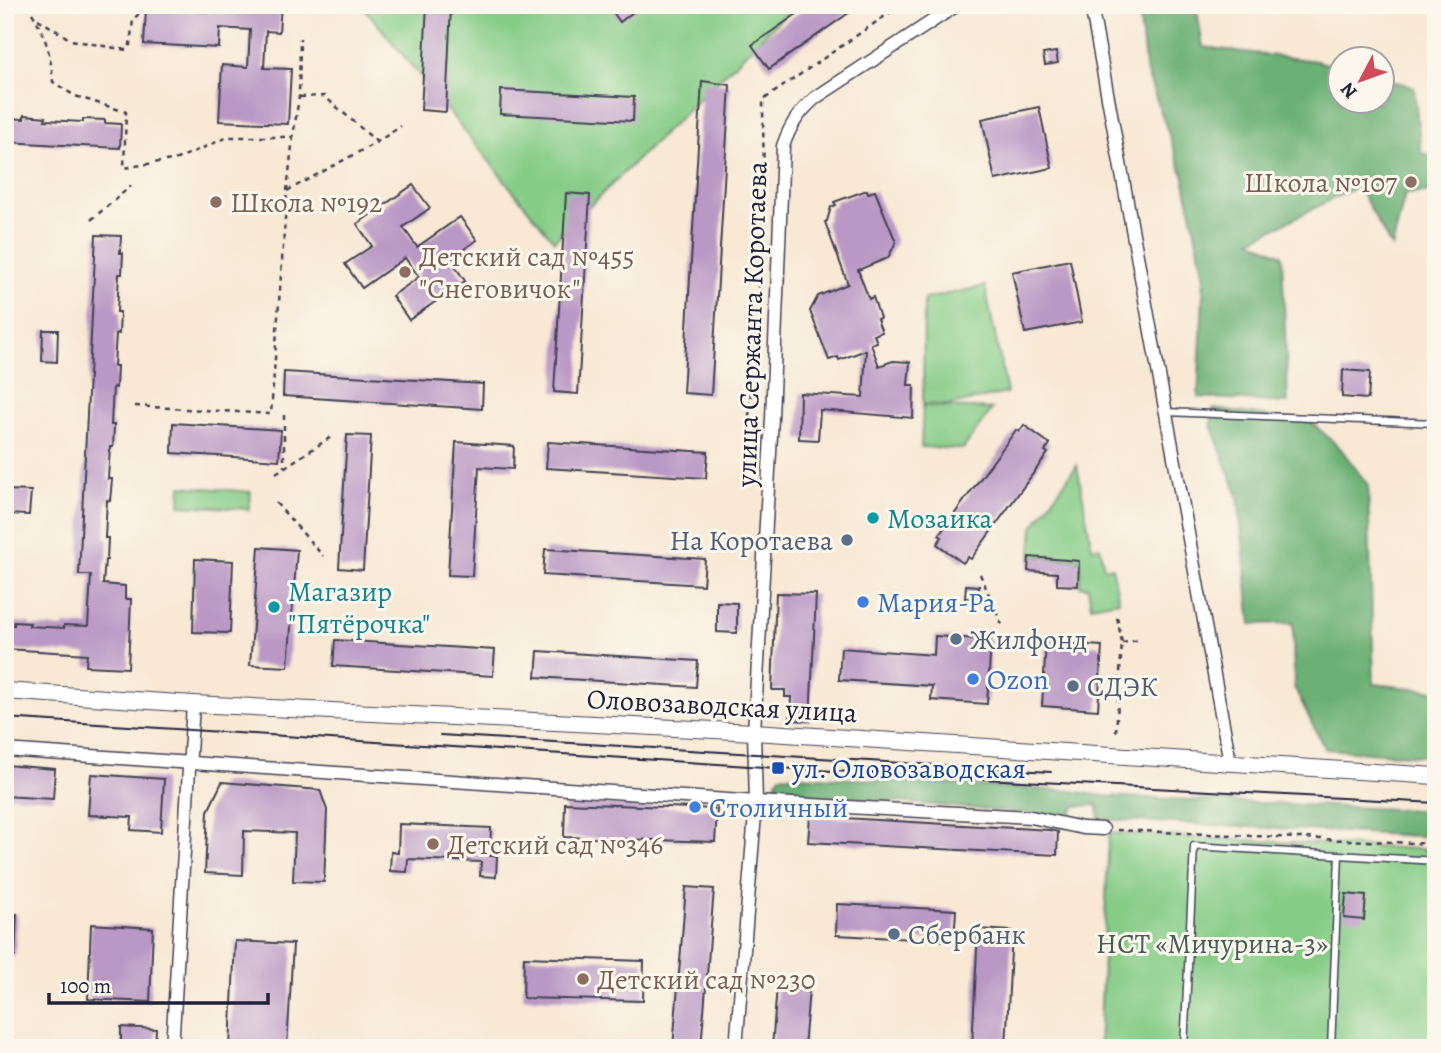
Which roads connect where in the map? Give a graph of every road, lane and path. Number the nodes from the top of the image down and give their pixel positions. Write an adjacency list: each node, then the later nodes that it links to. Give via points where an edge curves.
1 (26, 5): 5 (path)
2 (147, 5): 5 (path, via 133,20 126,50 71,40)
3 (957, 5): 30 (street, улица Сержанта Коротаева, via 815,98 795,118 783,146)
4 (1091, 5): 15 (street)
5 (36, 18): 9 (path, via 52,58 52,82 75,96 126,112 124,168 177,159 228,137)
6 (300, 38): 7 (path)
7 (299, 97): 9 (path); 10 (path, via 324,96)
8 (401, 126): 10 (path)
9 (293, 137): 12 (path)
10 (377, 142): 12 (path)
11 (131, 186): 13 (path)
12 (287, 191): 14 (path, via 271,414)
13 (91, 220)
14 (135, 406)
15 (1166, 412): 17 (lane); 34 (street)
16 (284, 415): 19 (path)
17 (1436, 423)
18 (331, 437): 19 (path)
19 (284, 467): 20 (path)
20 (276, 473)
21 (276, 503): 22 (path)
22 (323, 556)
23 (980, 574): 25 (path)
24 (1117, 617): 27 (path)
25 (1002, 625)
26 (1139, 640): 27 (path)
27 (1122, 643): 31 (path)
28 (5, 691): 29 (street, Оловозаводская улица)
29 (193, 704): 30 (street, Оловозаводская улица); 33 (street)
30 (754, 732): 34 (street, Оловозаводская улица); 36 (street, улица Сержанта Коротаева)
31 (1116, 732)
32 (5, 750): 33 (street)
33 (189, 762): 36 (street); 41 (street)
34 (1230, 762): 35 (street, Оловозаводская улица)
35 (1436, 776)
36 (756, 802): 37 (street, via 1031,817); 42 (street, улица Сержанта Коротаева)
37 (1103, 830): 38 (path)
38 (1436, 844)
39 (1339, 855): 40 (lane); 43 (lane, via 1194,846); 44 (lane)
40 (1436, 861)
41 (172, 1048)
42 (736, 1048)
43 (1184, 1048)
44 (1331, 1048)

